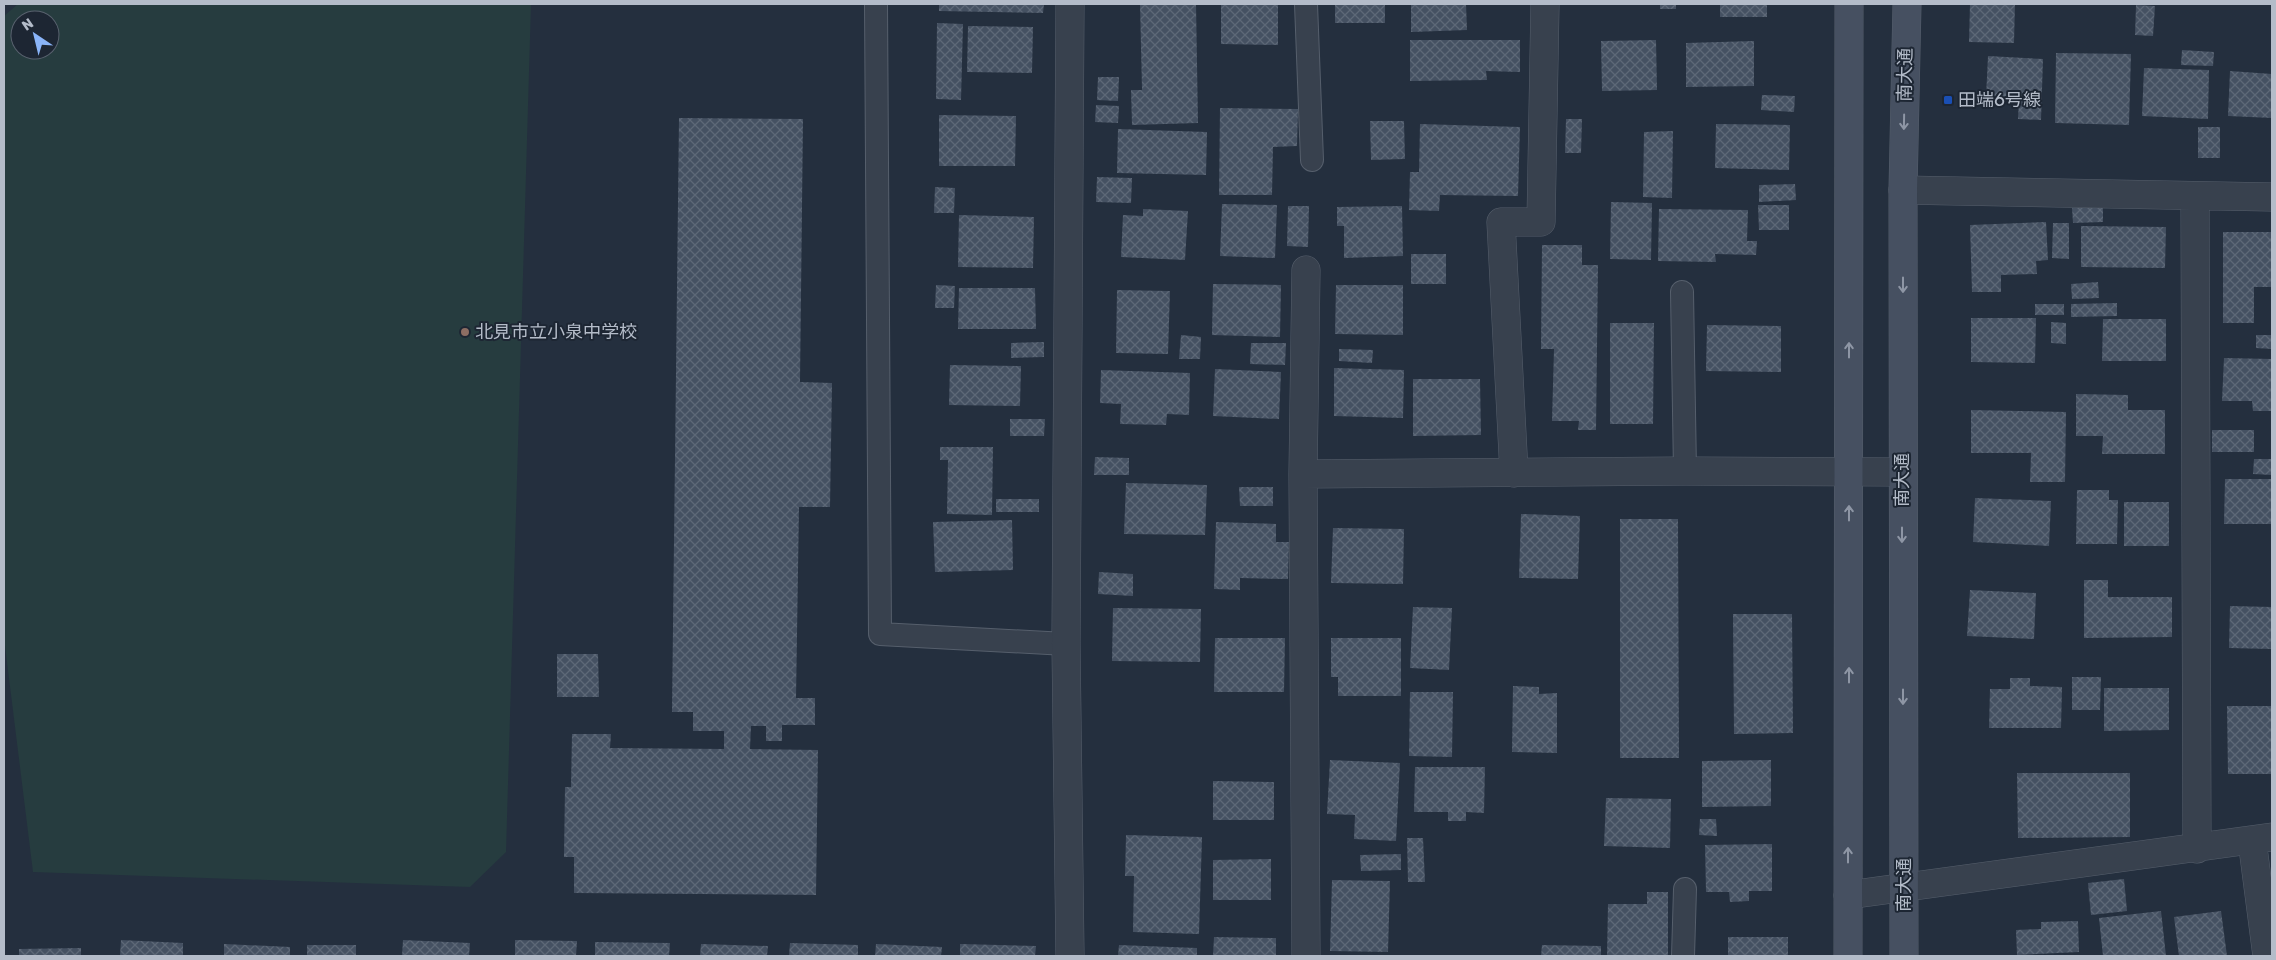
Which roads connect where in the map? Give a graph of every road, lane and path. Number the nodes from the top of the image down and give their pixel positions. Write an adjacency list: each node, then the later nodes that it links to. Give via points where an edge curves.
1 (876, 4): 18 (lane, via 880,634)
2 (1070, 4): 18 (street)
3 (1306, 4): 7 (lane)
4 (1545, 4): 16 (street, via 1541,222 1501,222)
5 (1849, 4): 14 (street, one-way to 5)
6 (1907, 4): 8 (street, 南大通, one-way to 8)
7 (1312, 160)
8 (1903, 190): 9 (street); 15 (street, 南大通, one-way to 15)
9 (2194, 196): 10 (street); 20 (street)
10 (2272, 197)
11 (1306, 270): 17 (street)
12 (1682, 292): 13 (lane)
13 (1685, 471): 14 (street); 16 (street)
14 (1849, 472): 15 (street); 23 (street, one-way to 14)
15 (1902, 472): 21 (street, 南大通, one-way to 21)
16 (1514, 473): 17 (street)
17 (1303, 474): 25 (street)
18 (1066, 644): 24 (street)
19 (2262, 839): 20 (street); 29 (street)
20 (2197, 849): 21 (street)
21 (1904, 888): 23 (street); 28 (street, 南大通)
22 (1685, 889): 26 (lane)
23 (1848, 895): 27 (street)
24 (1070, 956)
25 (1306, 956)
26 (1683, 956)
27 (1848, 956)
28 (1904, 956)
29 (2268, 956)

